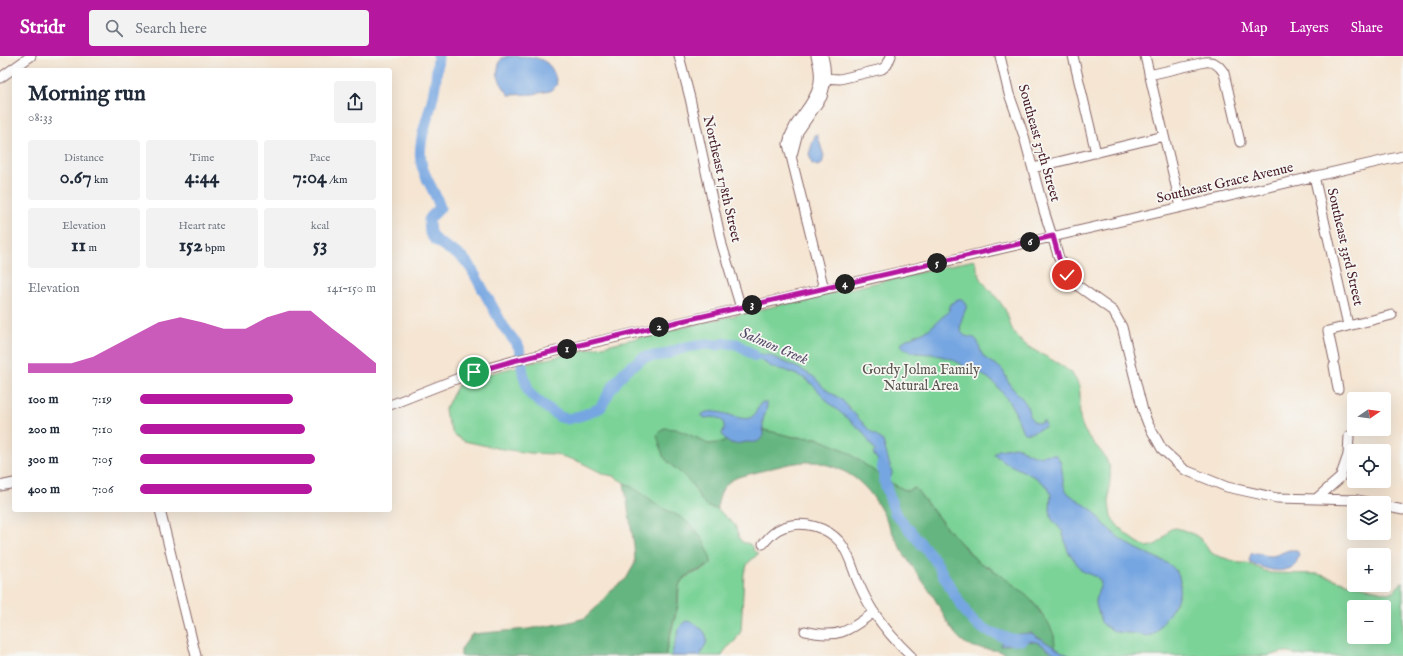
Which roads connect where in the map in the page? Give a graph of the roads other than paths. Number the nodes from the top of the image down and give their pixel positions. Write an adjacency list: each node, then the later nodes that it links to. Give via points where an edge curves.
1 (31, 56): 9 (street)
2 (679, 56): 23 (street, Northeast 178th Street, via 722,245)
3 (816, 56): 13 (street)
4 (823, 56): 13 (street)
5 (1000, 56): 18 (street, Southeast 37th Street)
6 (1073, 56): 16 (street)
7 (1145, 56): 11 (street)
8 (890, 59): 13 (street, via 882,69 840,79)
9 (14, 68)
10 (12, 69): 12 (street)
11 (1150, 75): 14 (street); 15 (street, via 1204,62 1211,61 1216,64 1224,73)
12 (0, 78)
13 (822, 78): 22 (street, via 822,97 798,132 792,157)
14 (1164, 136): 16 (street); 20 (street)
15 (1240, 142)
16 (1096, 153): 18 (street)
17 (1403, 156): 19 (street, Southeast Grace Avenue)
18 (1032, 168): 21 (street, Southeast 37th Street)
19 (1314, 176): 20 (street, Southeast Grace Avenue); 25 (street, Southeast 33rd Street)
20 (1181, 207): 21 (street, Southeast Grace Avenue)
21 (1053, 236): 22 (street, Southeast Grace Avenue); 31 (street, Southeast 37th Street, via 1067,275 1113,311 1122,327 1143,411 1162,449 1185,470 1227,486 1277,498)
22 (824, 289): 23 (street, Southeast Grace Avenue)
23 (741, 308): 27 (street, Southeast Grace Avenue, via 513,361 474,372)
24 (1392, 315): 25 (street)
25 (1348, 325): 26 (street, via 1328,331)
26 (1338, 389)
27 (392, 404)
28 (1349, 436): 31 (street, via 1348,455 1340,478)
29 (12, 483): 30 (street)
30 (0, 486)
31 (1316, 500): 32 (street, Southeast 37th Street)
32 (1347, 500)
33 (1391, 507): 34 (street)
34 (1403, 510)
35 (160, 512): 39 (street)
36 (763, 544): 37 (street, via 773,533 784,527 800,524 814,526 829,533 840,542)
37 (874, 612): 38 (street, via 855,627 839,633 820,635); 40 (street, via 899,645)
38 (805, 631)
39 (196, 656)
40 (911, 656)

